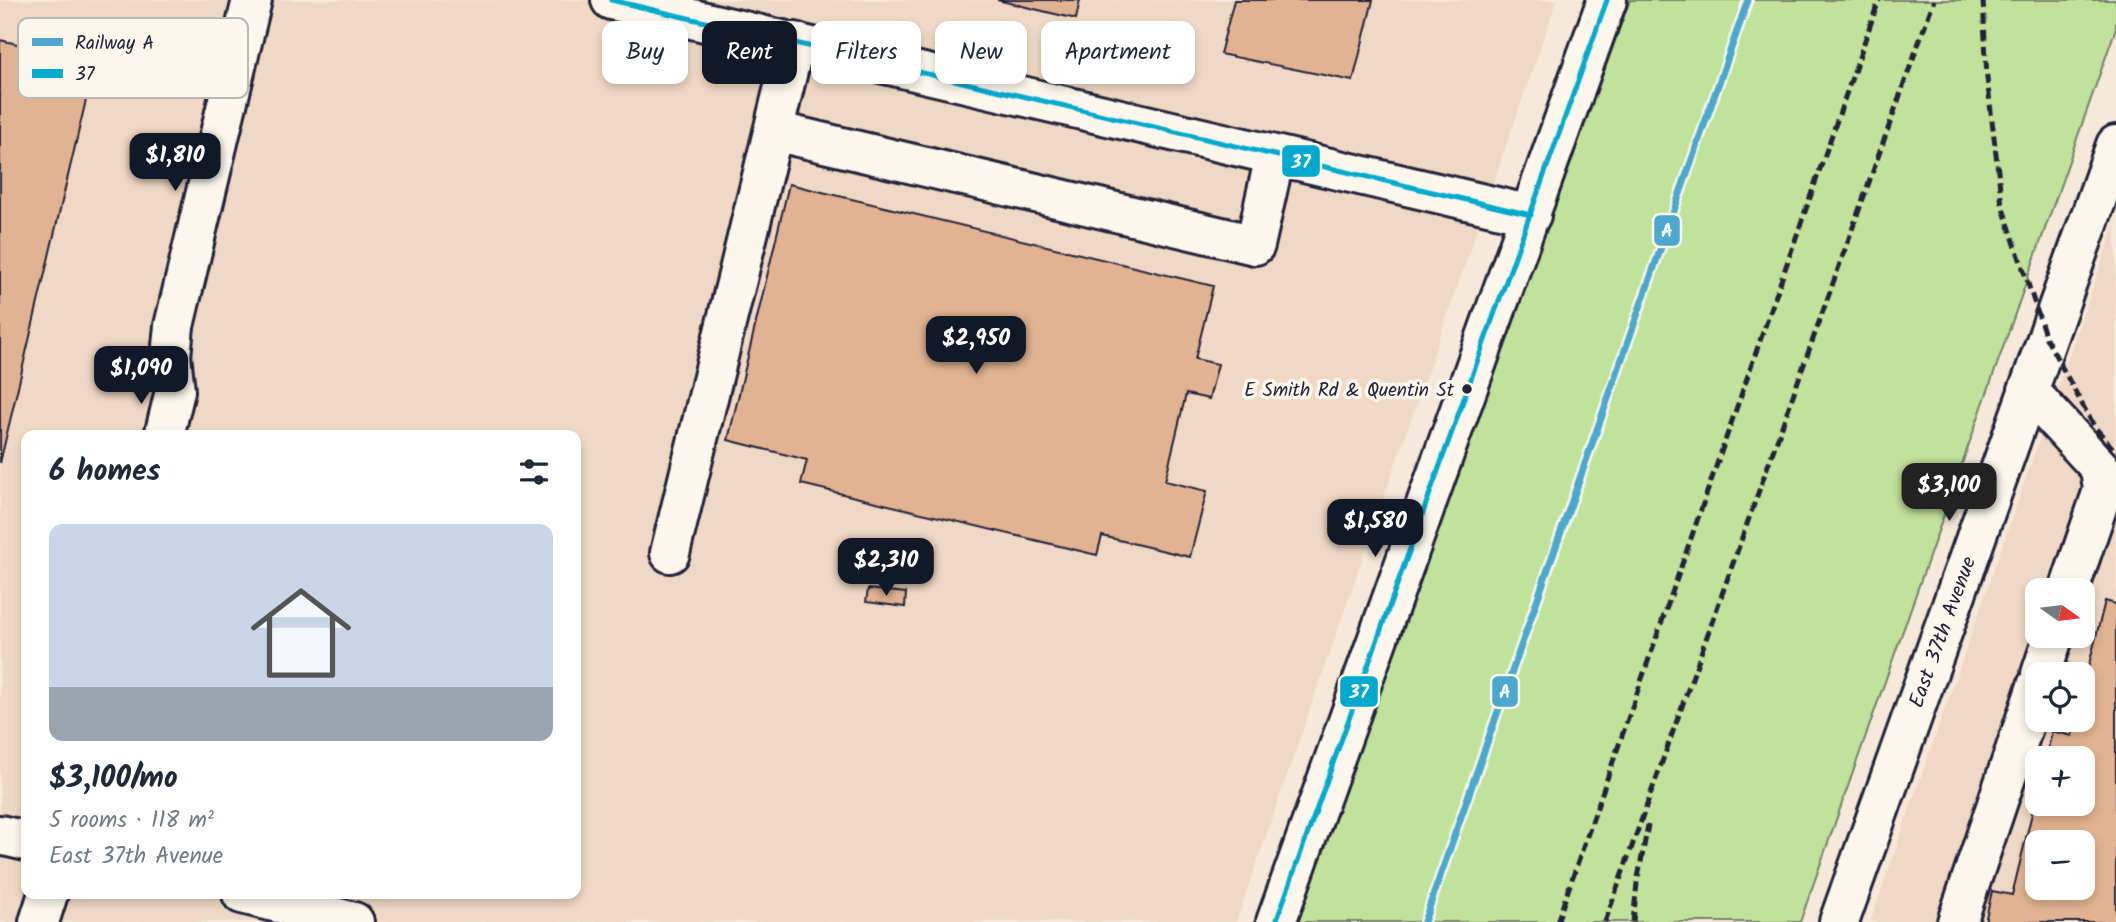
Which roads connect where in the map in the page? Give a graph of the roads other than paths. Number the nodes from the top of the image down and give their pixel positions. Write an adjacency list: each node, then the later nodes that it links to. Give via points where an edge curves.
1 (252, 0): 4 (street)
2 (611, 0): 5 (street)
3 (1607, 0): 12 (street)
4 (248, 18)
5 (702, 21)
6 (797, 43): 11 (street)
7 (785, 84): 9 (street)
8 (228, 98): 15 (street, via 173,326 175,391)
9 (774, 131): 11 (street, via 1255,245); 16 (street)
10 (2116, 145): 13 (street, East 37th Avenue)
11 (1275, 156): 12 (street)
12 (1531, 215): 25 (street)
13 (2101, 232): 14 (street, East 37th Avenue)
14 (2028, 390): 17 (street, via 2100,468 2103,490); 26 (street, East 37th Avenue)
15 (165, 430)
16 (670, 553)
17 (2073, 578)
18 (2025, 721): 27 (street)
19 (0, 835): 20 (street)
20 (21, 840)
21 (46, 899): 23 (street)
22 (262, 899): 24 (street)
23 (39, 922)
24 (354, 922)
25 (1276, 922)
26 (1839, 922)
27 (1957, 922)

